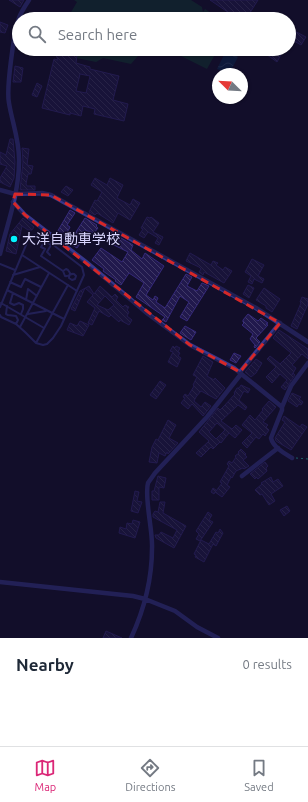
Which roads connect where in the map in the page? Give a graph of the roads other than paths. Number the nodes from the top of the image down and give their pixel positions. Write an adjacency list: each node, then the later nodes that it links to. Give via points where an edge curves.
1 (29, 0): 2 (street)
2 (21, 12)
3 (12, 55): 5 (street, via 8,101 19,161)
4 (0, 190): 5 (street)
5 (15, 194): 6 (street); 36 (street, via 51,195)
6 (13, 202): 8 (street); 43 (street, via 25,215 148,314 190,345 225,362)
7 (49, 243): 9 (lane, via 38,234 33,235 29,238); 10 (lane, via 51,245 47,252); 14 (lane, via 45,241 40,256); 21 (lane, via 82,267 84,275)
8 (0, 254)
9 (22, 255): 12 (lane); 13 (lane)
10 (50, 255)
11 (0, 264): 13 (lane)
12 (40, 267): 15 (lane); 16 (lane)
13 (15, 270): 16 (lane)
14 (63, 271): 14 (lane, via 67,277 70,273 68,270)
15 (49, 273): 18 (lane); 19 (lane)
16 (13, 275): 17 (lane)
17 (10, 282): 19 (lane, via 21,287 25,279); 20 (lane)
18 (68, 285): 21 (lane); 30 (lane)
19 (41, 287): 23 (lane)
20 (7, 290): 22 (lane); 25 (lane)
21 (77, 291): 35 (lane)
22 (13, 293): 24 (lane); 31 (lane, via 10,303 23,305)
23 (37, 296): 24 (lane, via 28,289); 26 (lane)
24 (26, 300): 26 (lane)
25 (1, 303): 27 (lane); 28 (lane)
26 (33, 303): 29 (lane); 32 (lane)
27 (7, 306): 31 (lane); 37 (lane, via 6,314 16,316)
28 (0, 307)
29 (48, 310): 30 (lane); 32 (lane)
30 (53, 313): 35 (lane); 39 (lane)
31 (20, 314): 34 (lane)
32 (28, 314): 34 (lane)
33 (0, 315): 37 (lane)
34 (26, 317): 38 (lane); 39 (lane)
35 (64, 319): 41 (lane, via 50,342 43,345)
36 (280, 322): 40 (street); 43 (street)
37 (16, 324): 38 (lane)
38 (20, 327): 41 (lane)
39 (44, 328): 41 (lane)
40 (308, 342)
41 (36, 343)
42 (308, 363): 44 (street, via 291,386)
43 (240, 373): 44 (street); 49 (street, via 207,417 148,483 152,547)
44 (282, 407): 45 (street, via 271,438)
45 (278, 448): 46 (street); 47 (street)
46 (292, 458)
47 (242, 476)
48 (0, 582): 49 (street)
49 (145, 599): 50 (street); 51 (street, via 182,615 197,627)
50 (131, 638)
51 (218, 638)

